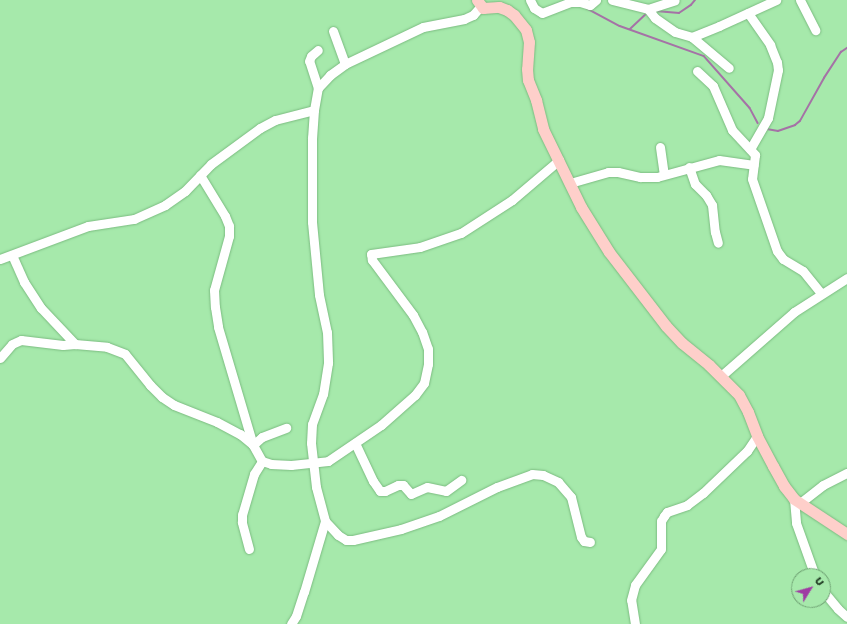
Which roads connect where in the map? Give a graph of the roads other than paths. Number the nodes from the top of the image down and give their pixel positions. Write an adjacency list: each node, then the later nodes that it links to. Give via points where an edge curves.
1 (530, 0): 2 (street, via 534,8 542,13 571,2 590,5)
2 (596, 0)
3 (612, 0): 8 (street)
4 (675, 0): 8 (street)
5 (776, 0): 9 (street)
6 (800, 0): 10 (street)
7 (478, 3): 14 (street, via 477,12 473,15 423,26); 21 (main road, via 486,8 499,7 507,10 526,30 530,42 528,80 548,143)
8 (648, 9): 12 (street, via 652,16 675,32)
9 (748, 13): 12 (street); 20 (street, via 770,46 778,70 768,118)
10 (815, 30)
11 (333, 31): 14 (street)
12 (692, 36): 15 (street)
13 (318, 50): 17 (street, via 309,61)
14 (345, 64): 17 (street)
15 (729, 68)
16 (697, 71): 20 (street, via 714,86 732,130)
17 (318, 88): 18 (street)
18 (314, 110): 25 (street, via 275,120 260,128); 40 (street, via 311,155 312,222 319,295 327,332 328,363 323,394 312,424)
19 (660, 147): 24 (street)
20 (750, 149): 22 (street, via 756,156)
21 (559, 160): 26 (main road); 37 (street, via 512,200 461,233 420,247 371,254 372,260 413,315 422,332 428,349 428,364 424,383 415,394 391,417)
22 (754, 165): 23 (street, via 719,160); 31 (street, via 752,179 777,251 783,259 803,271)
23 (689, 168): 24 (street); 27 (street, via 695,184 712,205)
24 (664, 174): 26 (street, via 648,177 608,172)
25 (200, 175): 28 (street, via 180,194 148,214 119,223 88,226); 38 (street, via 229,226 229,236 214,290 215,307 218,327)
26 (570, 183): 34 (main road, via 595,232 653,309 682,342)
27 (718, 243)
28 (12, 255): 29 (street); 32 (street, via 24,282 41,308)
29 (0, 258)
30 (847, 278): 31 (street)
31 (821, 293): 34 (street, via 794,312)
32 (75, 344): 33 (street, via 21,340 12,344); 38 (street, via 107,347 125,354 162,397 174,405 240,434)
33 (0, 358)
34 (721, 376): 36 (main road, via 738,395 753,422)
35 (286, 428): 38 (street, via 262,437)
36 (757, 436): 43 (main road, via 784,486); 52 (street, via 704,494 687,505 667,512 664,516 661,521 661,549 635,585 631,600)
37 (355, 443): 40 (street, via 328,461); 42 (street, via 380,491 398,485 403,485 411,494 427,487 446,490)
38 (252, 445): 39 (street)
39 (262, 461): 40 (street, via 271,464); 47 (street, via 254,474 242,515)
40 (313, 463): 44 (street)
41 (847, 473): 43 (street)
42 (461, 480)
43 (797, 501): 45 (main road); 48 (street, via 796,523)
44 (325, 521): 46 (street, via 338,535 346,540 353,540 401,529 439,516 497,487 532,474 544,475 558,482 572,497 581,537 584,542); 51 (street, via 298,610)
45 (847, 534)
46 (590, 542)
47 (249, 549)
48 (812, 568)
49 (831, 601): 50 (street)
50 (847, 617)
51 (291, 624)
52 (635, 624)

